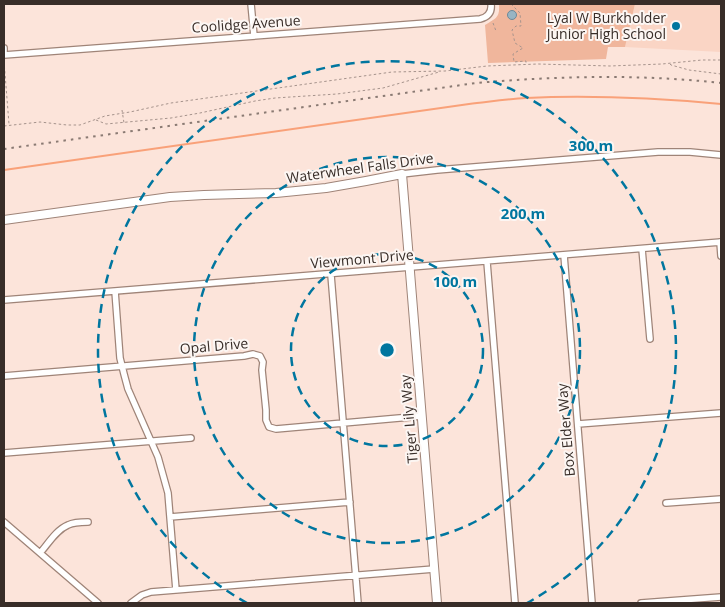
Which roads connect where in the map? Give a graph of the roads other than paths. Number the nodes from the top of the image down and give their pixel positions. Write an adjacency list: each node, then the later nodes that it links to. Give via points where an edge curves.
1 (251, 4): 3 (street)
2 (491, 4): 3 (street, Coolidge Avenue, via 489,14 480,19)
3 (254, 36): 5 (street, Coolidge Avenue)
4 (4, 48): 5 (street)
5 (4, 55)
6 (721, 154): 7 (street, Waterwheel Falls Drive, via 644,152)
7 (402, 174): 8 (street, Waterwheel Falls Drive, via 326,188 170,197); 14 (street, Tiger Lily Way)
8 (4, 220)
9 (721, 242): 10 (street, Viewmont Drive); 12 (street)
10 (642, 249): 11 (street, Viewmont Drive); 18 (street)
11 (564, 255): 13 (street, Viewmont Drive); 24 (street, Box Elder Way)
12 (721, 256)
13 (487, 262): 14 (street, Viewmont Drive); 43 (street)
14 (410, 268): 15 (street, Viewmont Drive); 22 (street, Tiger Lily Way)
15 (331, 275): 16 (street, Viewmont Drive); 23 (street)
16 (115, 292): 17 (street, Viewmont Drive); 19 (street)
17 (4, 300)
18 (650, 338)
19 (122, 366): 20 (street, Opal Drive); 23 (street, Opal Drive, via 252,354 260,356 269,427); 26 (street)
20 (4, 376)
21 (721, 413): 24 (street)
22 (422, 416): 23 (street, Opal Drive); 35 (street, Tiger Lily Way)
23 (344, 422): 29 (street)
24 (578, 424): 44 (street, Box Elder Way)
25 (191, 438): 26 (street)
26 (150, 441): 27 (street); 31 (street, via 166,481)
27 (4, 453)
28 (721, 499): 30 (street)
29 (350, 502): 31 (street); 36 (street)
30 (666, 503)
31 (170, 517): 37 (street)
32 (4, 522): 34 (street)
33 (88, 522): 34 (street, via 76,522 60,530)
34 (40, 553): 39 (street)
35 (434, 569): 36 (street); 42 (street, Tiger Lily Way)
36 (356, 576): 37 (street); 41 (street)
37 (176, 590): 40 (street, via 151,592)
38 (721, 597): 45 (street)
39 (98, 603)
40 (132, 603)
41 (358, 603)
42 (437, 603)
43 (515, 603)
44 (592, 603)
45 (641, 603)

